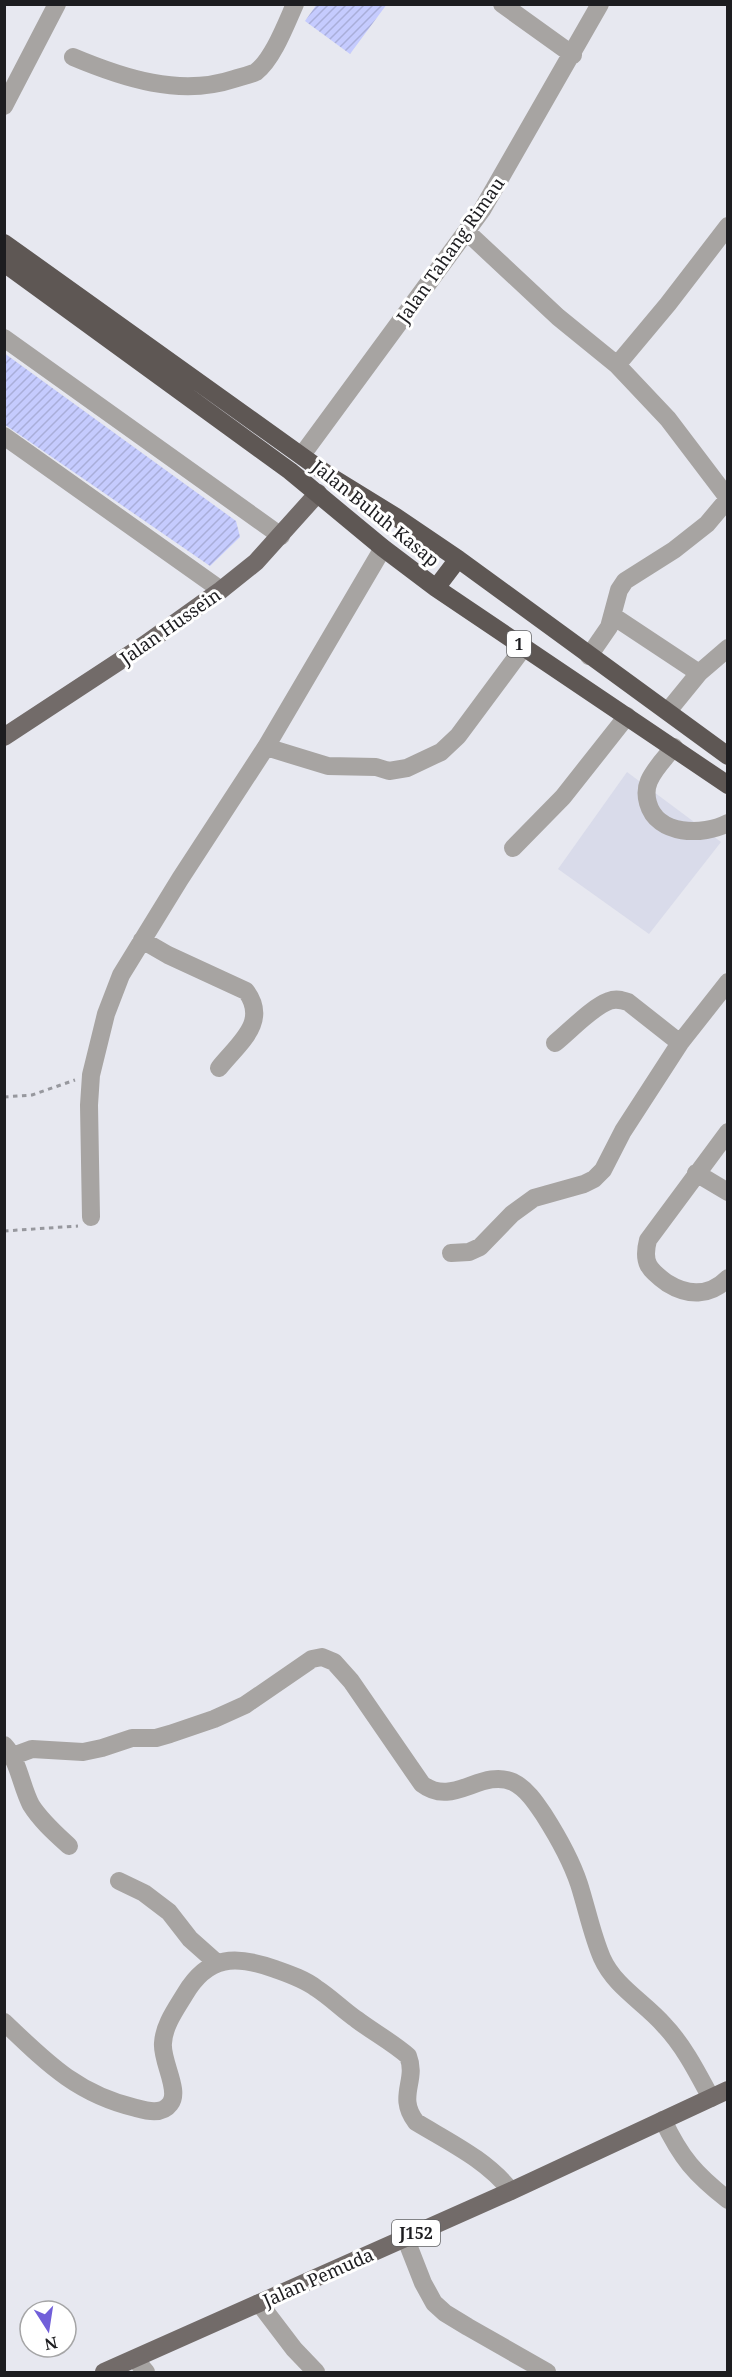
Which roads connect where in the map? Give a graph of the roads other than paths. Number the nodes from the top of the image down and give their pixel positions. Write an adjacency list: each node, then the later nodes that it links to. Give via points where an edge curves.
1 (57, 4): 7 (street)
2 (295, 4): 6 (street, via 270,54 255,72 223,83 155,84 110,73)
3 (502, 4): 5 (street)
4 (600, 4): 5 (street, Jalan Tahang Rimau)
5 (573, 55): 8 (street, Jalan Tahang Rimau)
6 (73, 57)
7 (4, 106)
8 (467, 232): 13 (street, via 558,317); 15 (street, Jalan Tahang Rimau)
9 (725, 233): 13 (street)
10 (4, 243): 15 (highway, Jalan Buluh Kasap / 1)
11 (4, 263): 16 (highway, Jalan Buluh Kasap / 1)
12 (4, 338): 18 (street)
13 (617, 365): 17 (street, via 668,419)
14 (4, 436): 22 (street)
15 (302, 455): 20 (highway, Jalan Buluh Kasap / 1)
16 (318, 493): 18 (main road, Jalan Hussein); 19 (highway, Jalan Buluh Kasap / 1)
17 (728, 499): 23 (street, via 707,524 682,544 625,581)
18 (281, 536): 22 (main road, Jalan Hussein)
19 (383, 548): 21 (highway, Jalan Buluh Kasap / 1); 31 (street)
20 (458, 559): 21 (highway); 26 (highway, Jalan Buluh Kasap / 1)
21 (436, 588): 24 (highway, Jalan Buluh Kasap / 1)
22 (221, 590): 30 (main road, Jalan Hussein)
23 (613, 616): 26 (street); 27 (street)
24 (524, 647): 29 (highway, Jalan Buluh Kasap / 1); 31 (street, via 458,736 441,752 407,768 389,771 328,766)
25 (728, 648): 27 (street)
26 (590, 656): 28 (highway, Jalan Buluh Kasap / 1)
27 (699, 673): 28 (street)
28 (668, 711): 33 (highway, Jalan Buluh Kasap / 1)
29 (627, 716): 32 (highway, Jalan Buluh Kasap / 1); 36 (street, via 563,797)
30 (4, 737)
31 (266, 747): 37 (street)
32 (674, 747): 34 (highway, Jalan Buluh Kasap / 1); 35 (street, via 649,781 646,796 650,810 662,824 678,830 700,831)
33 (728, 756)
34 (728, 785)
35 (728, 823)
36 (513, 848)
37 (142, 940): 41 (street, via 246,991 254,1002 253,1025); 45 (street, via 121,975 106,1014 91,1075)
38 (728, 982): 40 (street)
39 (555, 1043): 40 (street, via 600,1006 619,999)
40 (680, 1043): 46 (street, via 594,1179 534,1198 480,1247)
41 (219, 1068)
42 (728, 1132): 43 (street)
43 (696, 1173): 44 (street); 47 (street, via 648,1240 646,1261 652,1272 681,1292 711,1291)
44 (728, 1192)
45 (91, 1217)
46 (451, 1253)
47 (728, 1278)
48 (9, 1750): 49 (street, via 37,1813); 54 (street, via 83,1752 125,1739 156,1738 245,1705 312,1659 334,1662 431,1791 458,1791 496,1779 513,1782 534,1798 558,1837 578,1882 607,1968 679,2042)
49 (69, 1846)
50 (119, 1881): 51 (street, via 169,1912 190,1939)
51 (217, 1963): 52 (street, via 201,1971 165,2031 162,2044 174,2096 172,2103 158,2111 116,2103 83,2089 48,2064); 56 (street, via 243,1959 289,1974 315,1987 400,2049 408,2056 411,2067 408,2112 416,2122 487,2166)
52 (4, 2022)
53 (728, 2090): 54 (main road, Jalan Pemuda / J152)
54 (711, 2098): 55 (main road, Jalan Pemuda / J152)
55 (663, 2120): 56 (main road, Jalan Pemuda / J152); 57 (street, via 686,2162)
56 (511, 2191): 58 (main road, Jalan Pemuda / J152)
57 (728, 2200)
58 (405, 2238): 59 (main road, Jalan Pemuda / J152); 63 (street, via 434,2303)
59 (259, 2303): 60 (main road, Jalan Pemuda / J152); 62 (street)
60 (140, 2366): 61 (main road, Jalan Pemuda / J152)
61 (104, 2373)
62 (316, 2373)
63 (547, 2373)

